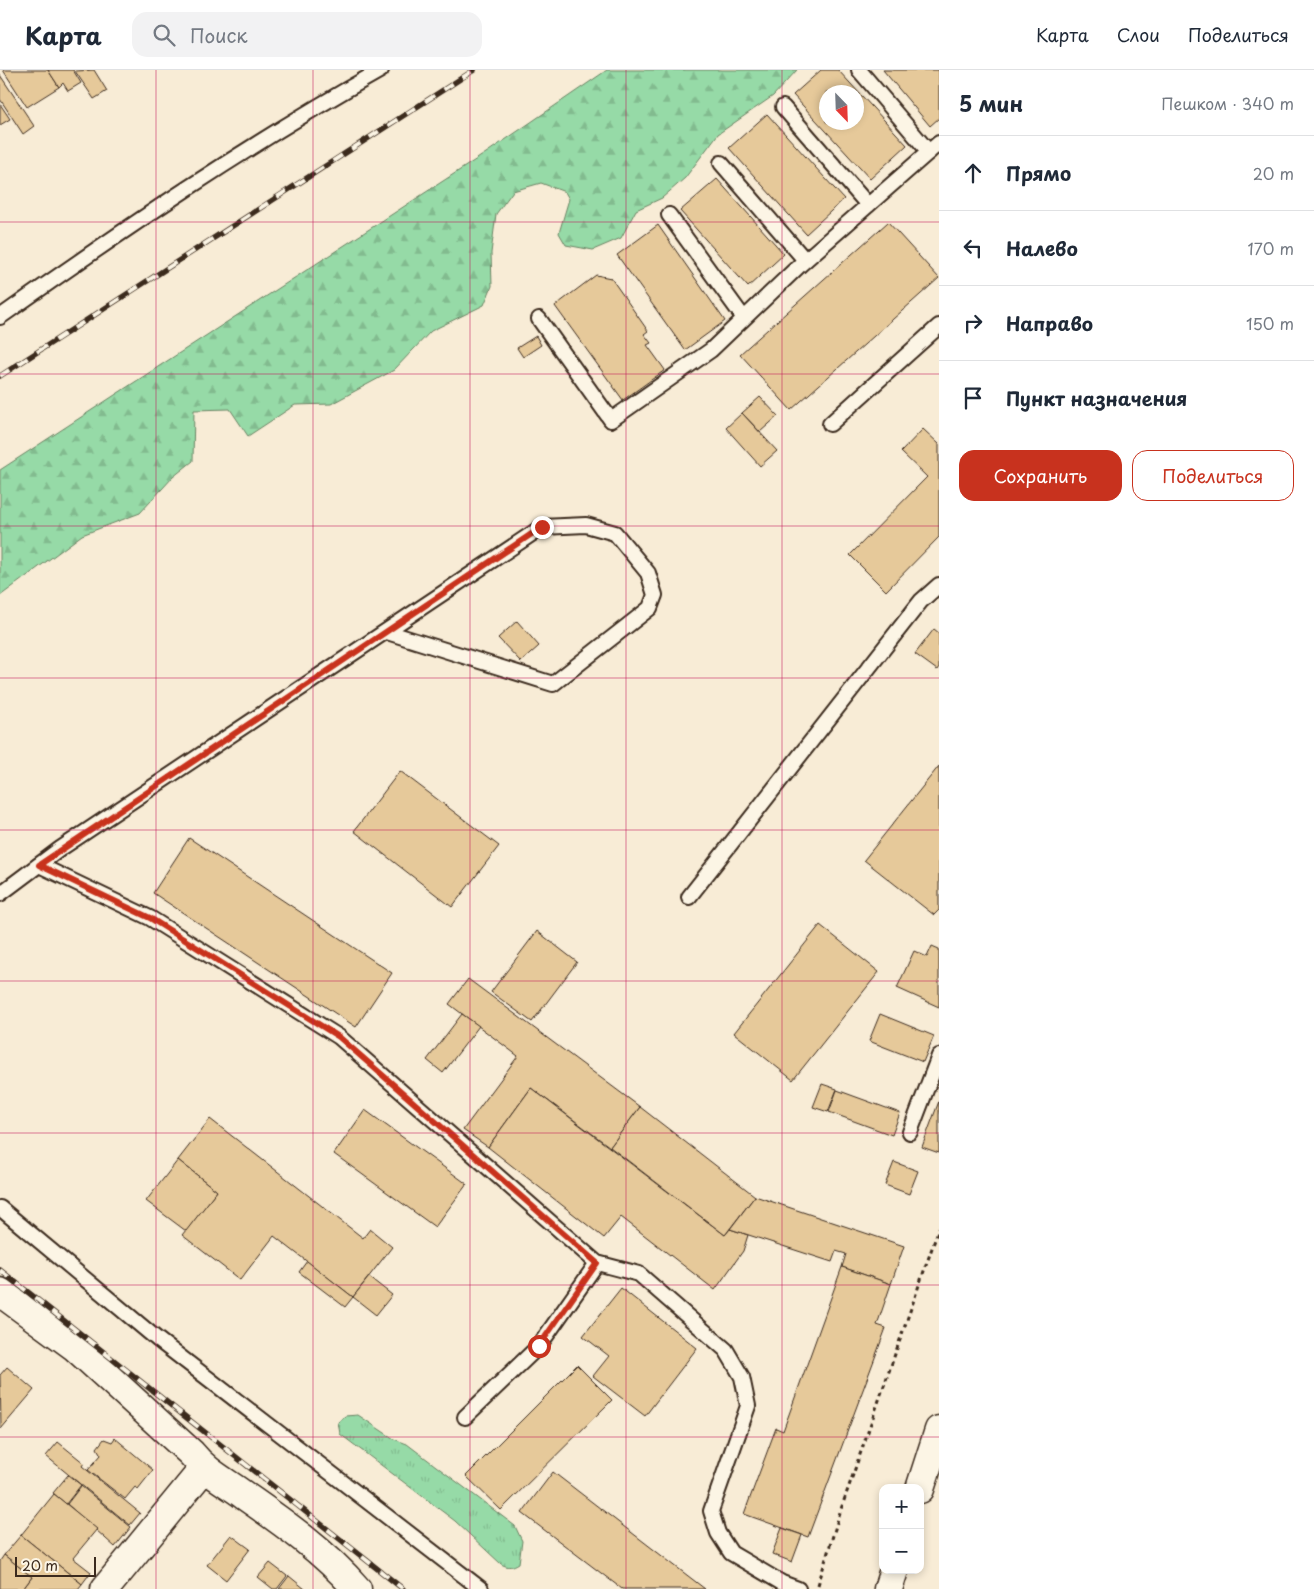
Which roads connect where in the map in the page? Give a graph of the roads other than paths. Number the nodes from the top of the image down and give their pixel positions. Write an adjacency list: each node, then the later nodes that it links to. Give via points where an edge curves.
1 (381, 70): 9 (lane, via 322,103 115,236)
2 (859, 70): 4 (lane)
3 (784, 107): 6 (lane)
4 (934, 147): 6 (lane)
5 (721, 162): 8 (lane)
6 (868, 206): 8 (lane)
7 (669, 215): 10 (lane)
8 (805, 260): 10 (lane)
9 (0, 317)
10 (743, 317): 11 (lane, via 711,350 611,420)
11 (539, 319)
12 (939, 326): 13 (lane)
13 (830, 424)
14 (939, 585): 18 (lane, via 920,601)
15 (387, 632): 15 (lane, via 553,684 650,608 655,595 648,573 615,533 586,525 542,527); 16 (lane)
16 (39, 865): 17 (lane); 22 (lane, via 150,918 339,1037)
17 (0, 894)
18 (689, 897)
19 (939, 1056): 20 (lane)
20 (910, 1132)
21 (0, 1208): 31 (lane, via 157,1339)
22 (597, 1263): 24 (lane, via 539,1346); 32 (lane, via 639,1274 726,1350 742,1377 748,1406 712,1511 718,1533 731,1553)
23 (0, 1292): 26 (street, via 74,1348)
24 (466, 1416)
25 (939, 1430): 27 (street)
26 (204, 1468): 29 (street); 30 (street, via 340,1569)
27 (922, 1484)
28 (893, 1574): 33 (street)
29 (105, 1589)
30 (357, 1589)
31 (481, 1589)
32 (798, 1589)
33 (888, 1589)

